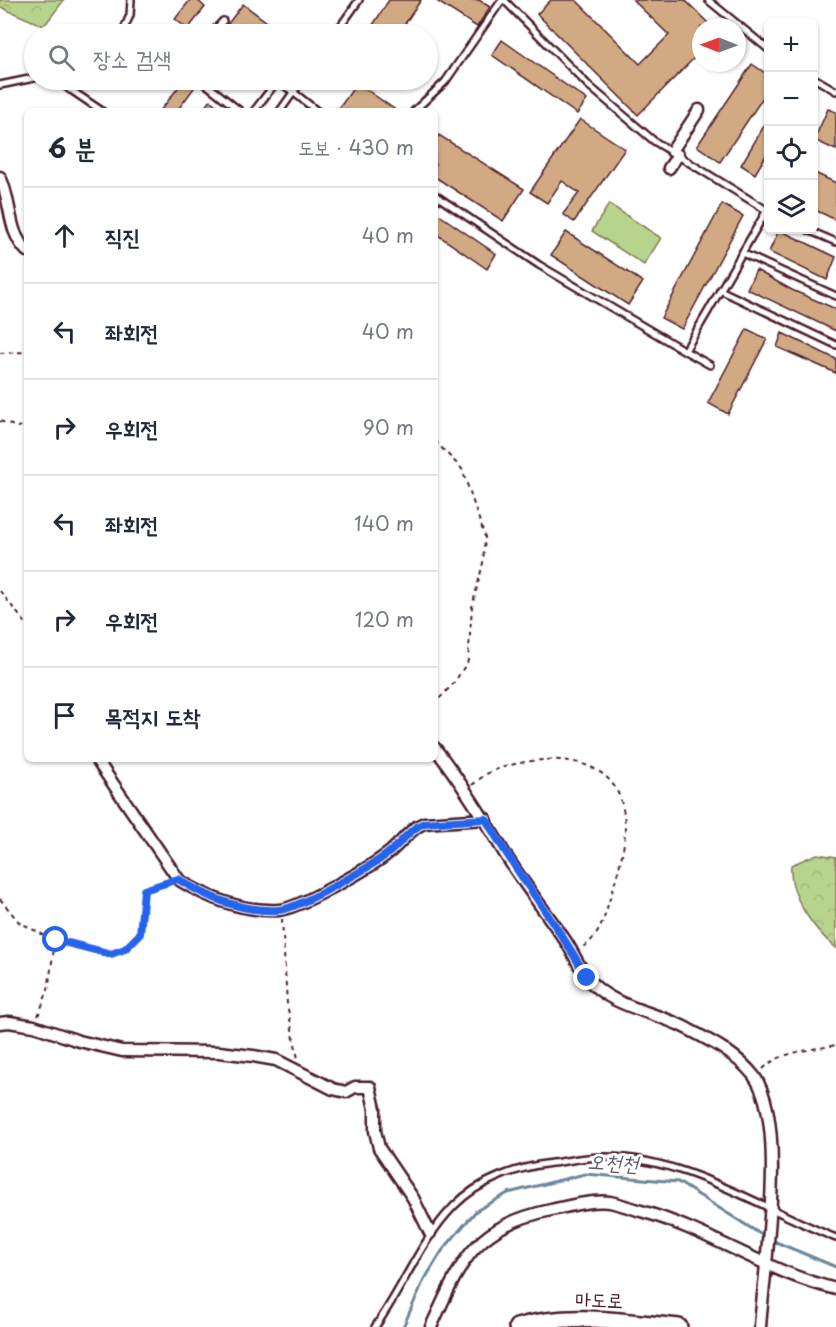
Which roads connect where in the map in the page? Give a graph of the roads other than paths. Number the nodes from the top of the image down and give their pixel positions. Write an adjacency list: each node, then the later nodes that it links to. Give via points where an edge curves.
1 (131, 0): 6 (lane)
2 (359, 0): 8 (lane)
3 (503, 0): 13 (lane); 29 (lane, via 588,85 654,141)
4 (708, 0): 9 (lane)
5 (223, 21): 7 (lane)
6 (126, 24)
7 (220, 24)
8 (342, 24)
9 (764, 46)
10 (24, 80): 12 (lane)
11 (818, 81): 20 (lane)
12 (0, 85)
13 (438, 89)
14 (70, 90): 22 (lane)
15 (214, 90): 23 (lane)
16 (270, 90): 24 (lane)
17 (290, 90): 21 (lane)
18 (295, 90): 21 (lane)
19 (436, 90): 27 (lane)
20 (836, 91)
21 (293, 93): 25 (lane); 26 (lane)
22 (97, 108)
23 (236, 108)
24 (256, 108)
25 (282, 108)
26 (313, 108)
27 (417, 108)
28 (699, 110): 29 (street)
29 (675, 153): 30 (street); 33 (lane)
30 (669, 168)
31 (0, 177): 37 (street, via 16,239)
32 (438, 197): 42 (lane, via 539,265)
33 (764, 209)
34 (764, 217): 38 (lane)
35 (817, 234): 36 (lane)
36 (836, 242)
37 (24, 248)
38 (742, 252): 39 (lane); 40 (lane)
39 (720, 290): 41 (lane); 42 (lane)
40 (836, 297)
41 (836, 345)
42 (685, 351): 43 (lane)
43 (710, 364)
44 (438, 752): 46 (street)
45 (98, 762): 46 (street, via 178,879 240,907 282,910 362,873 424,823)
46 (486, 819): 48 (street, via 587,978 606,996 667,1018 712,1041 755,1077 766,1102 770,1131 773,1171)
47 (0, 1023): 49 (street, via 34,1026 122,1051 253,1056 276,1060 333,1089 346,1092 355,1087 370,1087 379,1148 413,1198)
48 (769, 1214): 49 (lane, via 725,1187 661,1165 601,1156 513,1170 456,1204); 50 (lane); 51 (street)
49 (430, 1233): 53 (lane)
50 (836, 1238)
51 (765, 1261): 52 (street, via 815,1284); 54 (street, via 661,1216 609,1202 573,1205 520,1217 474,1245 445,1291); 57 (street)
52 (836, 1289)
53 (375, 1327)
54 (431, 1327)
55 (517, 1327): 56 (main road, 마도로, via 537,1321 580,1318)
56 (679, 1327)
57 (760, 1327)

